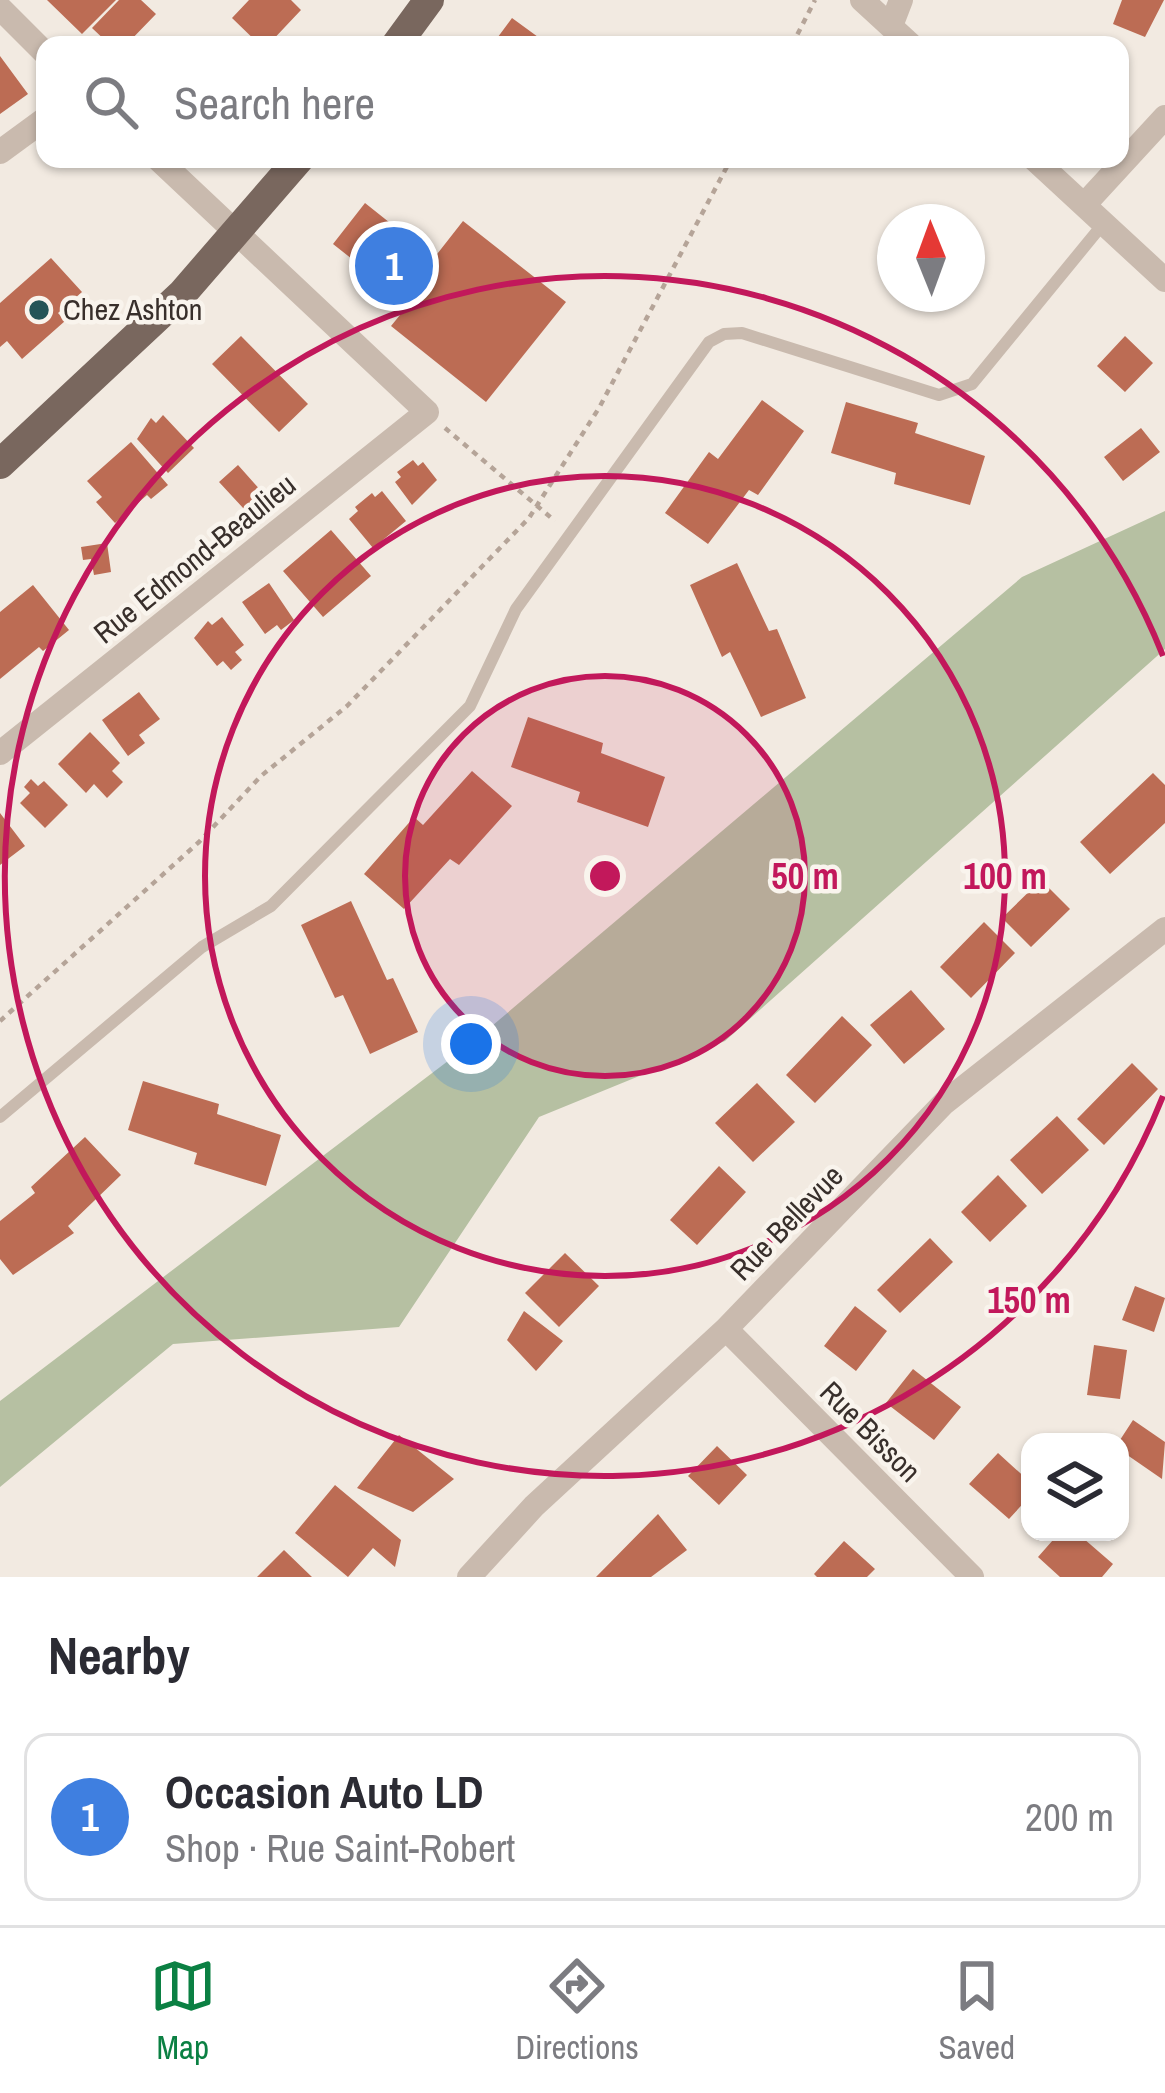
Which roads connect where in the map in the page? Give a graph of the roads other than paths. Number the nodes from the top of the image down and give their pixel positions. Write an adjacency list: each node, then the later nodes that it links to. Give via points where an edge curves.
1 (429, 0): 6 (main road)
2 (862, 0): 5 (street)
3 (901, 0): 5 (street)
4 (0, 8): 8 (street)
5 (890, 26): 7 (street)
6 (403, 36)
7 (901, 36)
8 (36, 44)
9 (1165, 117): 12 (street)
10 (36, 126): 11 (street)
11 (0, 152)
12 (1129, 156)
13 (168, 168): 19 (street)
14 (291, 168): 19 (main road)
15 (1044, 168): 17 (street)
16 (1118, 168): 17 (street)
17 (1084, 205): 18 (street)
18 (1103, 223): 20 (street); 24 (lane, via 972,384 956,391 939,395 742,333 709,342 516,608 470,706 271,905 202,947)
19 (238, 231): 21 (main road, via 182,295); 22 (street, Rue Edmond-Beaulieu, via 427,412)
20 (1165, 280)
21 (0, 464)
22 (0, 753)
23 (1165, 929): 25 (street, Rue Bellevue, via 944,1103)
24 (0, 1117)
25 (726, 1329): 26 (street, Rue Bellevue, via 533,1506); 27 (street, Rue Bisson)
26 (469, 1577)
27 (972, 1577)

